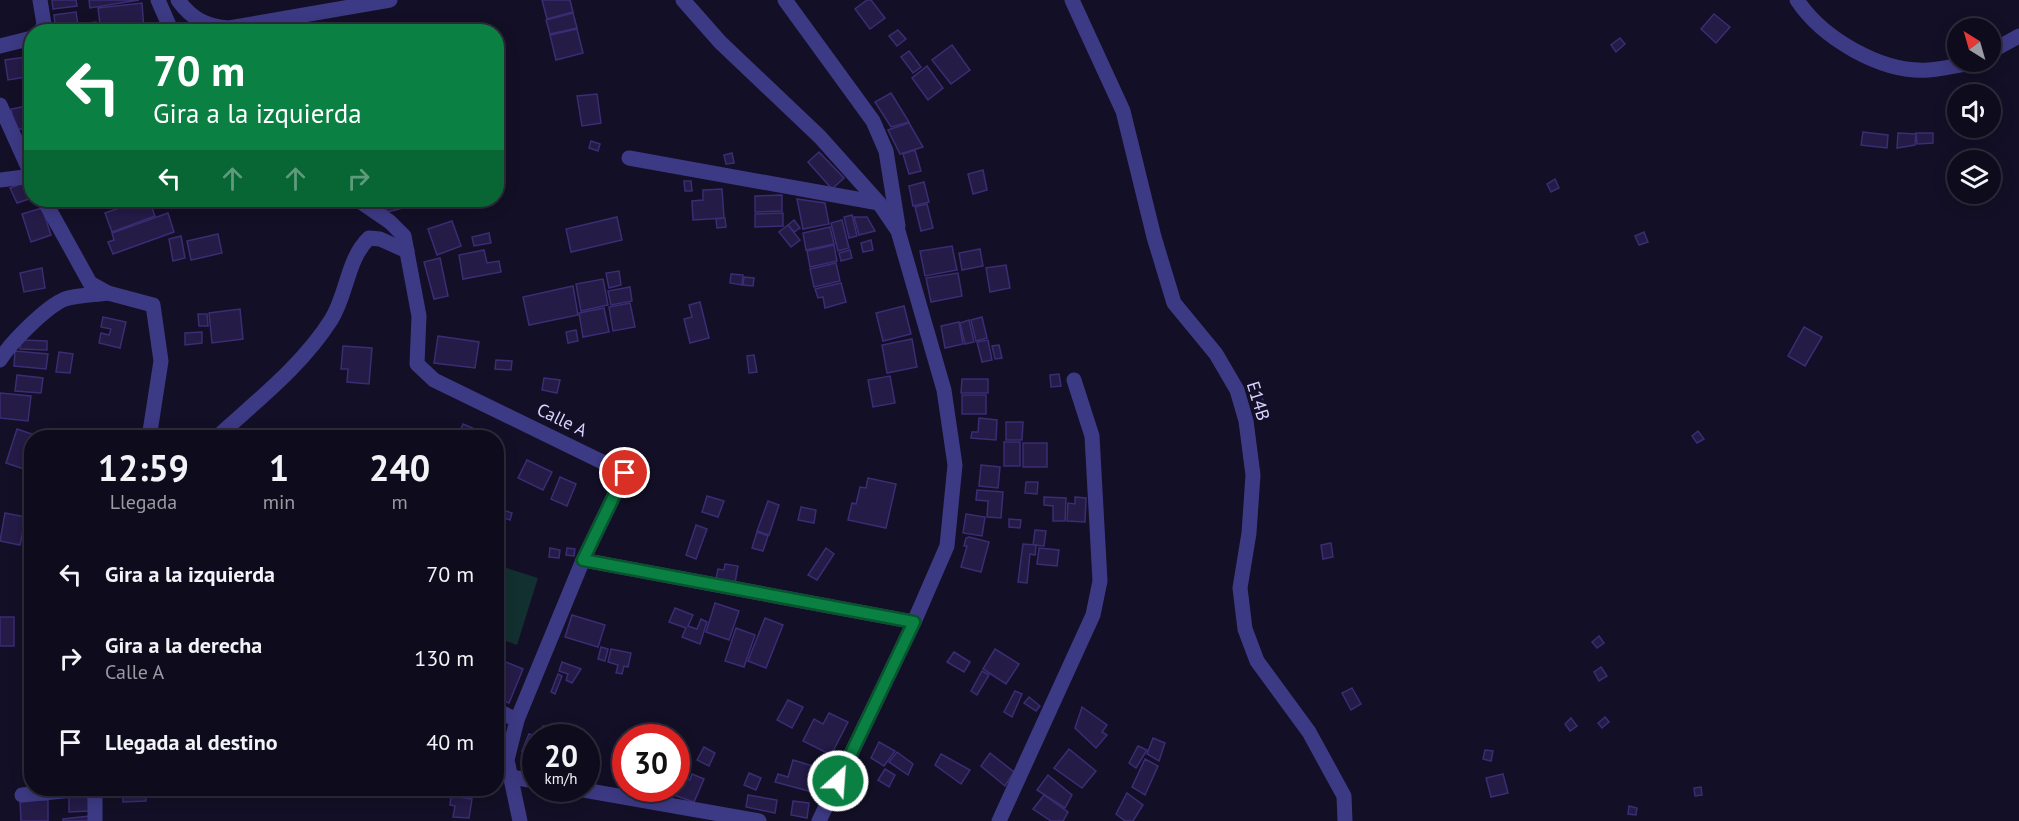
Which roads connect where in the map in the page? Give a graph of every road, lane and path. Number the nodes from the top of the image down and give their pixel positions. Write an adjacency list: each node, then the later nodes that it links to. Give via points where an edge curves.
1 (40, 0): 9 (street)
2 (158, 0): 10 (street)
3 (178, 0): 11 (street, via 196,19)
4 (683, 0): 23 (street, via 720,42 820,137)
5 (786, 0): 26 (street, via 873,121 886,151)
6 (1072, 0): 46 (street, E14B, via 1123,111 1174,303 1216,354 1237,390 1246,421 1253,475 1240,588 1245,629 1257,661 1309,732 1344,796)
7 (1797, 0): 17 (street, via 1839,43 1885,64 1927,70)
8 (383, 1): 12 (street)
9 (44, 24)
10 (168, 24)
11 (209, 24)
12 (252, 24)
13 (2019, 36): 16 (street)
14 (24, 40): 15 (street)
15 (0, 46)
16 (2001, 46)
17 (1947, 67)
18 (0, 105): 20 (street)
19 (629, 158): 23 (street)
20 (24, 160)
21 (24, 177): 22 (street)
22 (0, 180)
23 (879, 203): 26 (street)
24 (48, 207): 28 (street, via 84,274 95,288)
25 (368, 207): 27 (street, Calle A, via 404,236)
26 (898, 231): 34 (street, via 944,390 955,465 948,546)
27 (407, 251): 32 (street, via 369,238 360,248 332,318 317,339 292,369); 33 (street, Calle A, via 419,316 416,353 421,370 434,380 625,473)
28 (108, 293): 29 (street, via 64,300 24,331); 31 (street, via 153,305 161,361)
29 (0, 360)
30 (1074, 380): 45 (street, via 1092,436 1100,581 1093,615)
31 (150, 430)
32 (225, 430)
33 (583, 560): 34 (street); 36 (street, Calle A)
34 (914, 622): 44 (street)
35 (504, 714): 36 (street)
36 (517, 720): 37 (street, Calle A, via 507,760)
37 (510, 777): 38 (street); 42 (street, Calle A)
38 (522, 779)
39 (600, 793): 43 (street)
40 (95, 796): 41 (street)
41 (95, 821)
42 (520, 821)
43 (759, 821)
44 (819, 821)
45 (999, 821)
46 (1345, 821)

